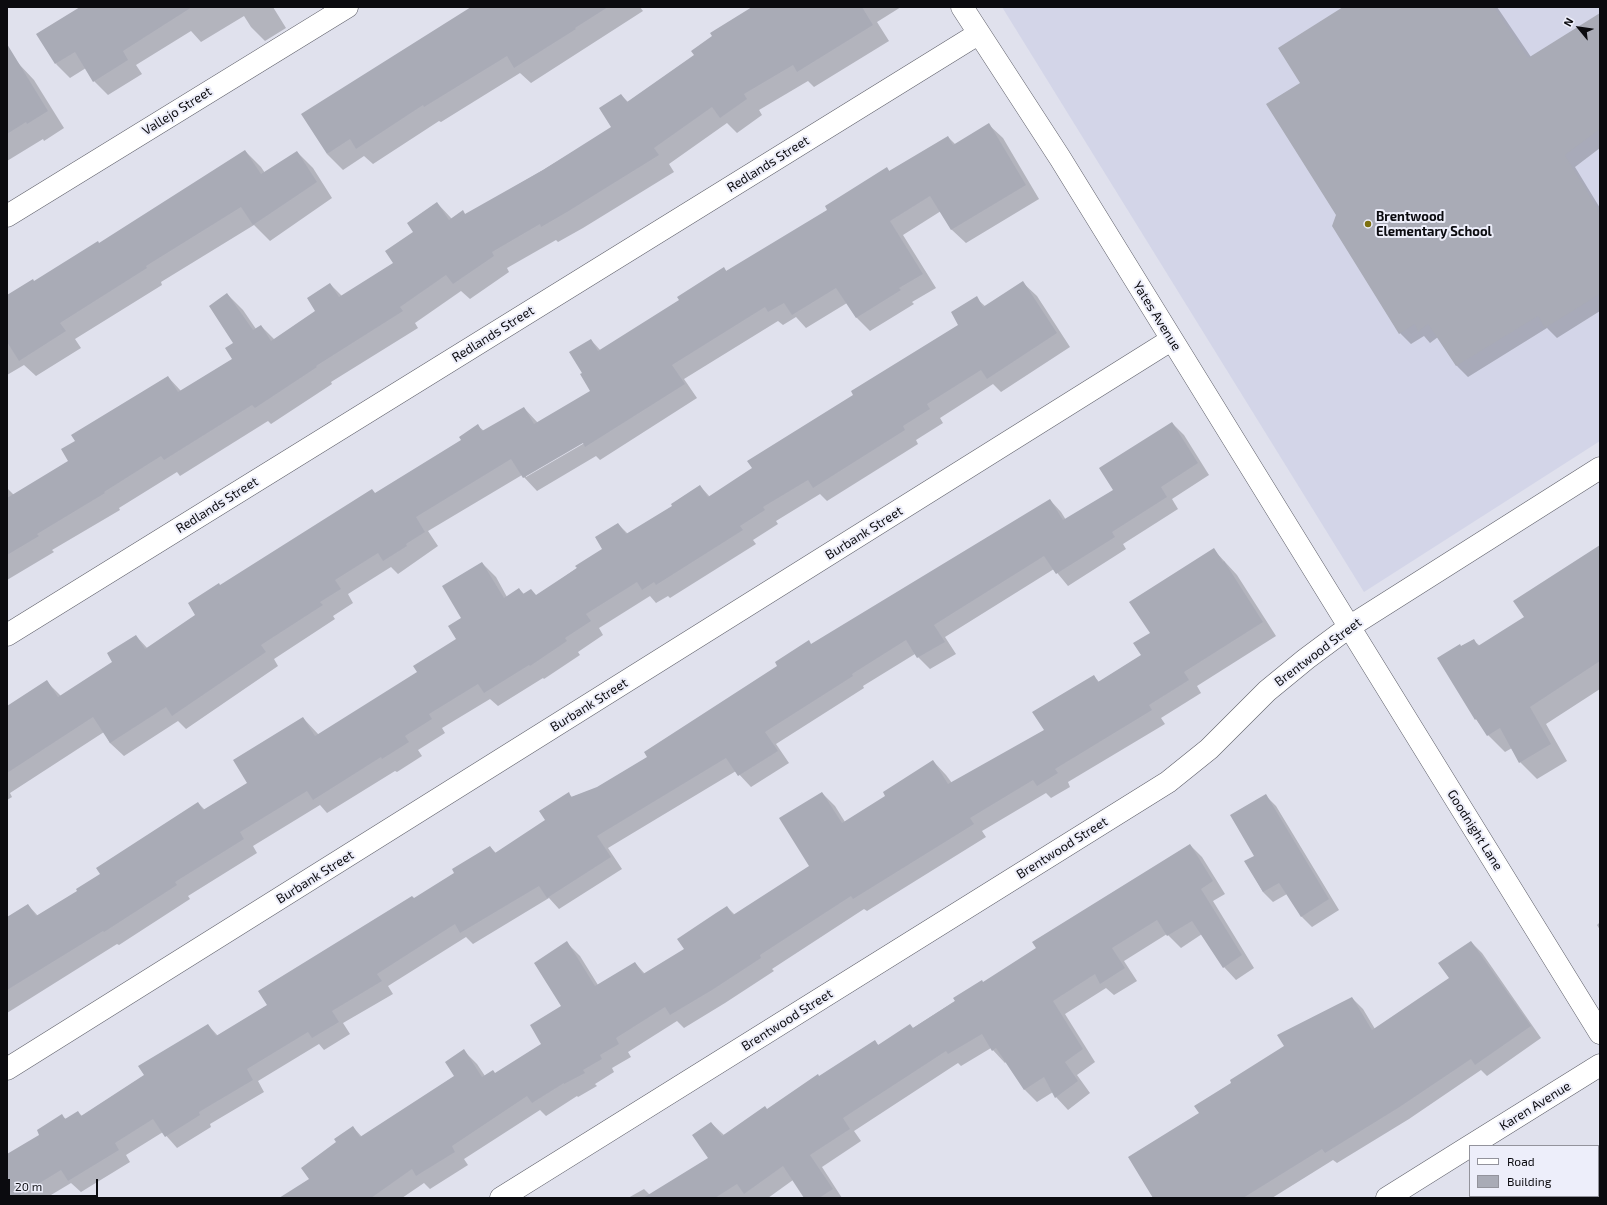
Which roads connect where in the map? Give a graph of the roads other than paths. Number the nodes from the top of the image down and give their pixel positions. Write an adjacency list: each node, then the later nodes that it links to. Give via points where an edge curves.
1 (347, 7): 4 (street, Vallejo Street)
2 (962, 7): 3 (street, Yates Avenue)
3 (978, 34): 5 (street, Yates Avenue, via 1060,158); 8 (street, Redlands Street)
4 (7, 216)
5 (1171, 340): 7 (street, Yates Avenue); 11 (street, Burbank Street)
6 (1600, 468): 7 (street, Brentwood Street)
7 (1349, 627): 9 (street, Goodnight Lane); 14 (street, Brentwood Street, via 1306,658 1267,691 1209,748 1168,782)
8 (7, 635)
9 (1600, 1034)
10 (1600, 1065): 12 (street, Karen Avenue)
11 (7, 1069)
12 (1472, 1145)
13 (1469, 1147): 15 (street, Karen Avenue)
14 (501, 1198)
15 (1386, 1198)

